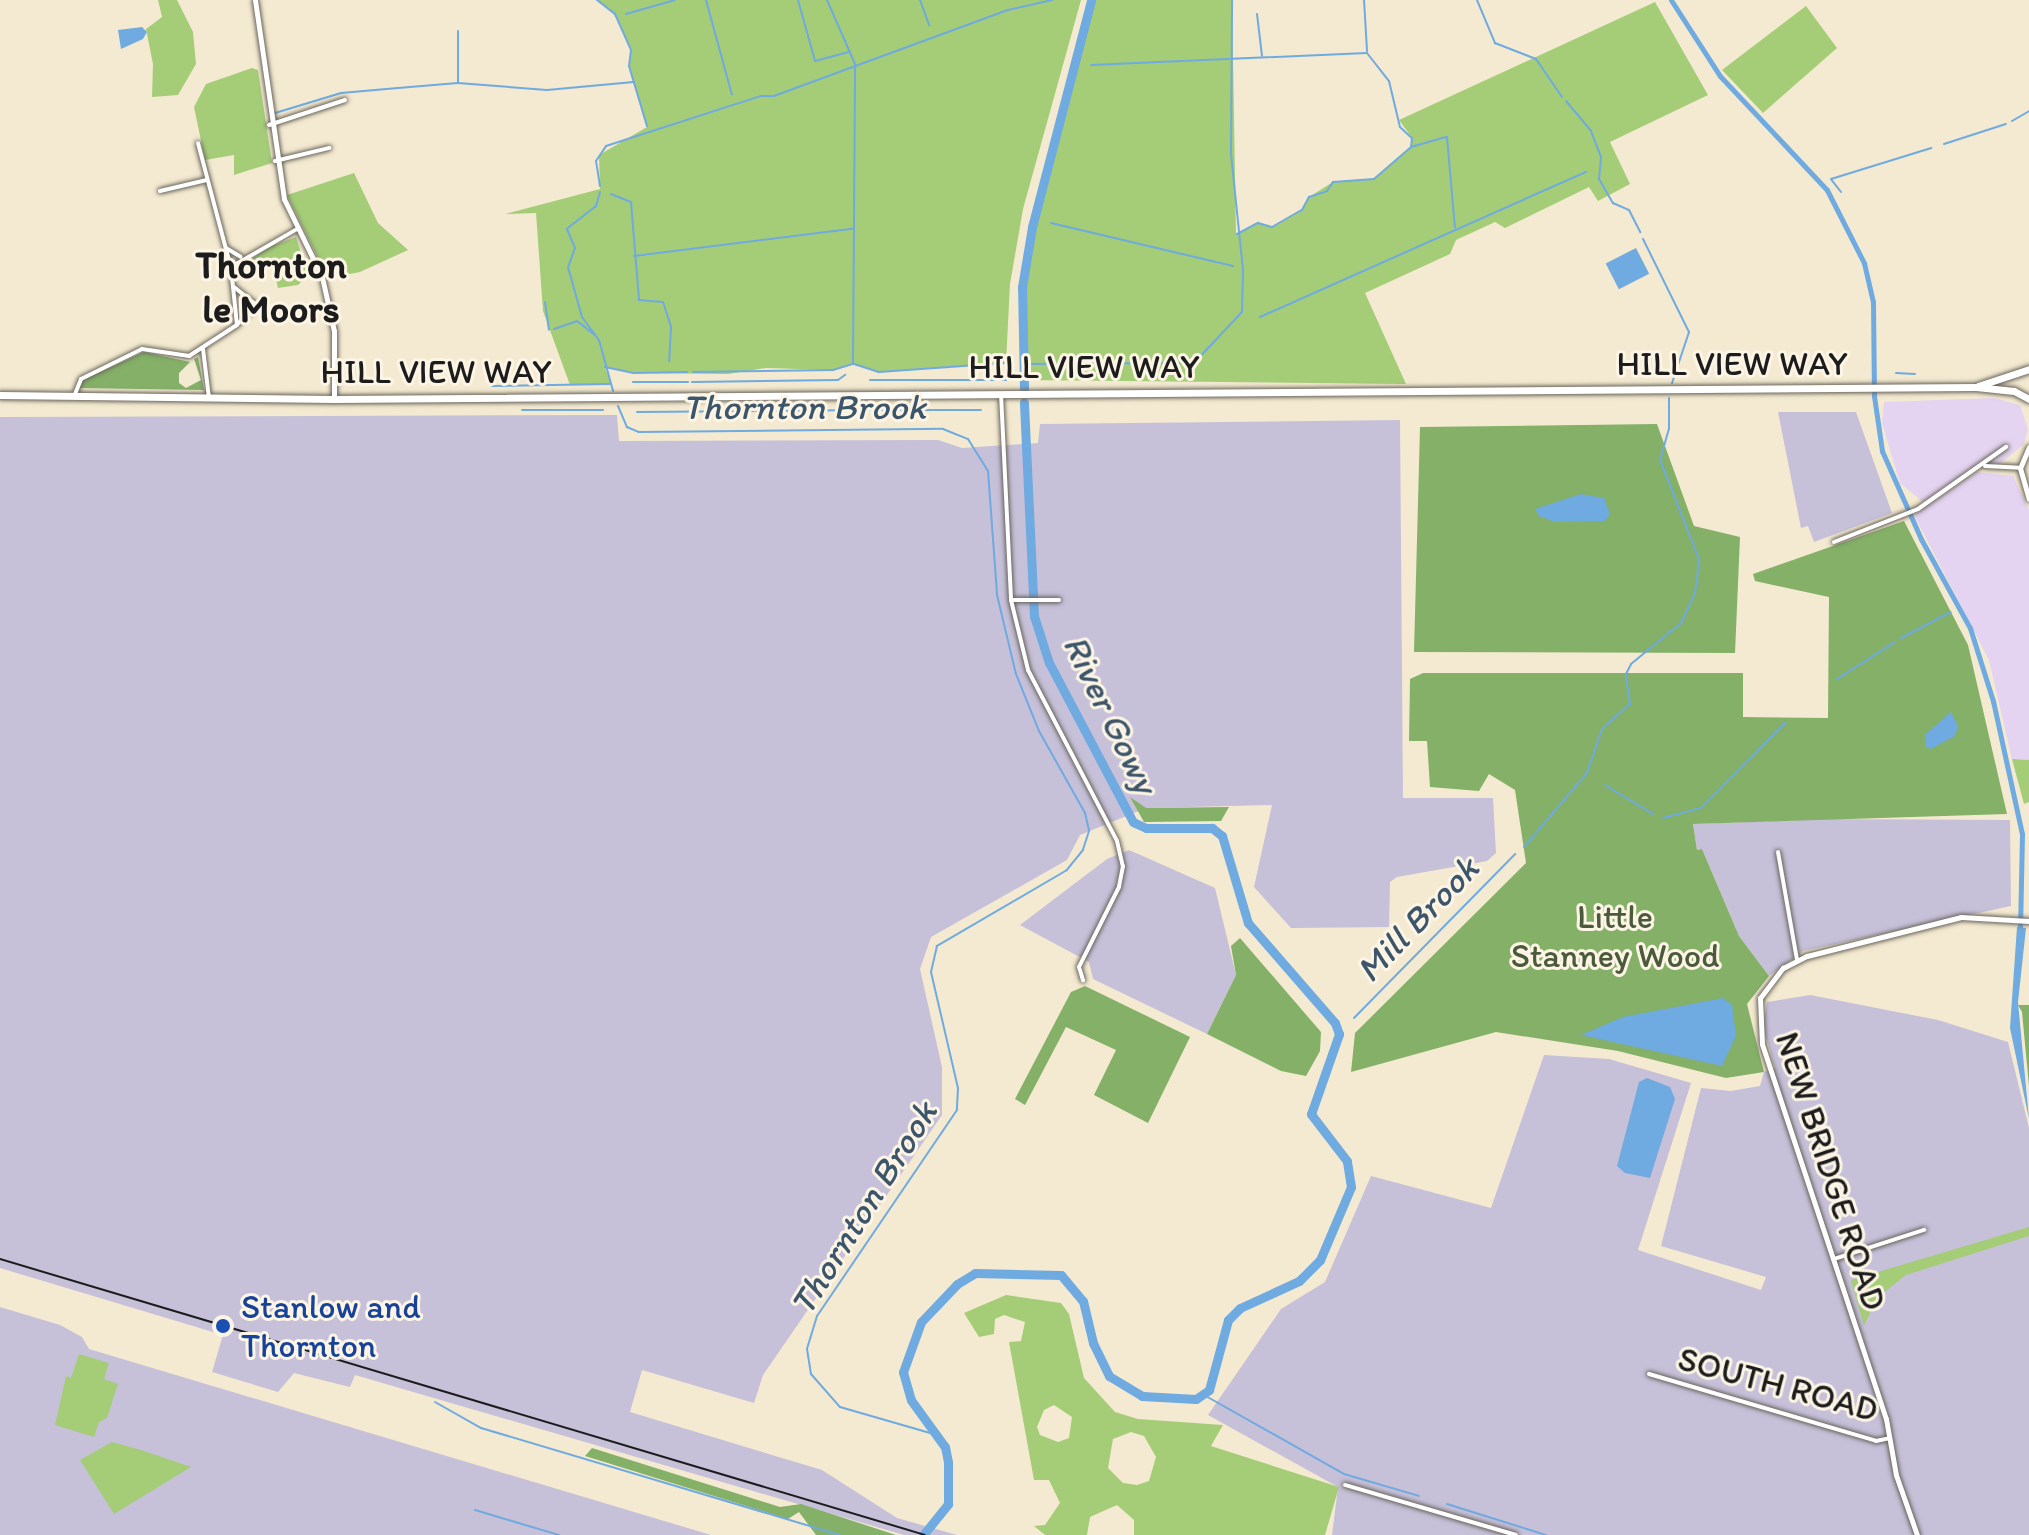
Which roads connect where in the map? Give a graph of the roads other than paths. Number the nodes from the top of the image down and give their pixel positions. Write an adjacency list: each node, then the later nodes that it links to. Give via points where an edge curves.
1 (255, 0): 3 (street)
2 (345, 100): 3 (street)
3 (269, 125): 6 (street)
4 (198, 143): 7 (street)
5 (329, 148): 6 (street)
6 (275, 161): 9 (street)
7 (207, 180): 8 (street); 10 (street)
8 (160, 191)
9 (297, 229): 11 (street); 22 (street, via 327,297 334,331)
10 (226, 248): 11 (street); 12 (street)
11 (241, 257): 12 (street)
12 (231, 268): 13 (street)
13 (233, 286): 14 (street); 14 (street, via 256,305)
14 (237, 325): 15 (street)
15 (203, 349): 20 (street, via 189,356 142,349 81,379); 21 (street)
16 (2029, 369): 17 (main road, HILL VIEW WAY)
17 (1976, 387): 18 (main road, HILL VIEW WAY); 23 (main road, HILL VIEW WAY, via 2014,391)
18 (1001, 394): 22 (main road, HILL VIEW WAY); 30 (street)
19 (0, 395): 20 (main road, HILL VIEW WAY)
20 (74, 397): 21 (main road, HILL VIEW WAY)
21 (209, 398): 22 (main road, HILL VIEW WAY)
22 (334, 399)
23 (2029, 399)
24 (2006, 447): 26 (street)
25 (2029, 447): 27 (street)
26 (1983, 466): 27 (street); 29 (street, via 1918,509)
27 (2020, 468): 28 (street)
28 (2029, 499)
29 (1834, 542)
30 (1011, 600): 31 (street); 35 (street, via 1028,670 1121,854 1119,887 1079,967)
31 (1059, 600)
32 (1778, 852): 34 (street)
33 (2029, 921): 34 (street, NEW BRIDGE ROAD, via 1937,922)
34 (1797, 960): 37 (street, NEW BRIDGE ROAD, via 1768,982 1758,1025)
35 (1083, 980)
36 (1924, 1230): 37 (street)
37 (1834, 1259): 39 (street, NEW BRIDGE ROAD)
38 (1649, 1374): 39 (street, SOUTH ROAD, via 1876,1441)
39 (1890, 1438): 42 (street, SOUTH ROAD, via 1896,1475)
40 (1345, 1485): 41 (street)
41 (1516, 1535)
42 (1917, 1535)

